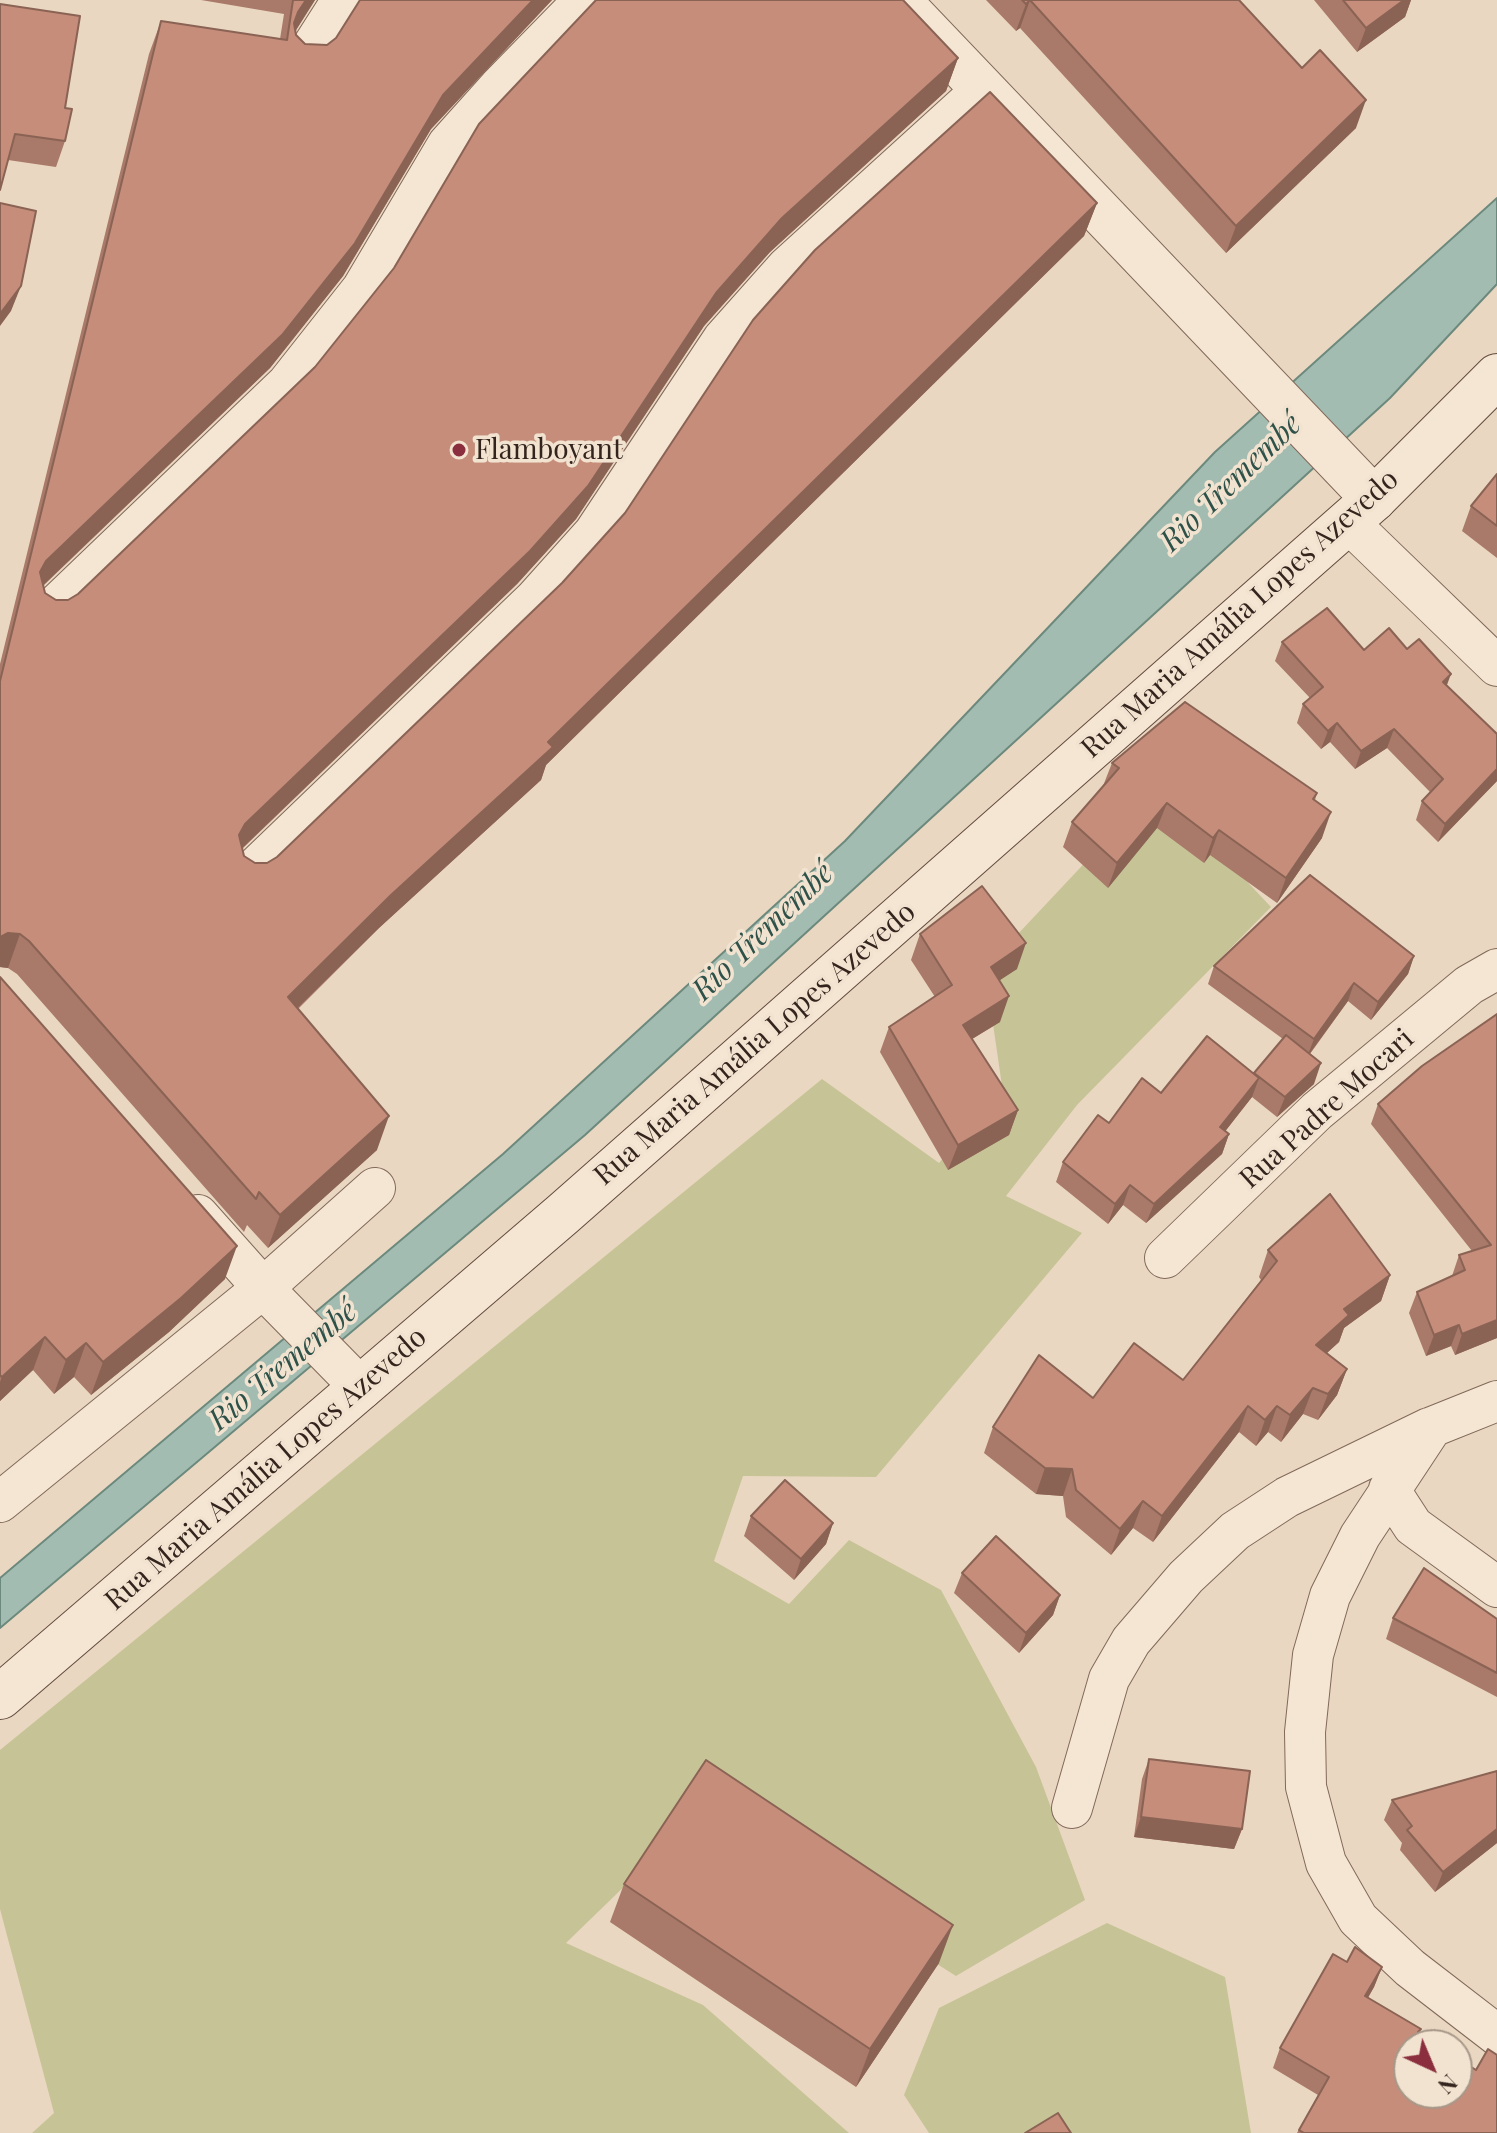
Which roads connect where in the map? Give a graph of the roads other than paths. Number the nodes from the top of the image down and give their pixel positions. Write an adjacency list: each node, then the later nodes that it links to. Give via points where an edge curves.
1 (342, 0): 4 (street)
2 (584, 0): 8 (street, via 448,144 362,289 287,384)
3 (898, 0): 5 (main road)
4 (305, 58)
5 (983, 89): 7 (main road, via 1319,439); 10 (street, via 787,267 723,339 594,533 534,600)
6 (1497, 376): 7 (main road, Rua Maria Amália Lopes Azevedo)
7 (1361, 510): 9 (street); 16 (main road, Rua Maria Amália Lopes Azevedo)
8 (50, 611)
9 (1497, 666)
10 (249, 874)
11 (1497, 969): 14 (street, Rua Padre Mocari, via 1469,985 1317,1111)
12 (375, 1188): 15 (street)
13 (179, 1193): 15 (street)
14 (1165, 1258)
15 (263, 1288): 16 (street); 20 (street)
16 (351, 1376): 22 (main road, Rua Maria Amália Lopes Azevedo)
17 (1497, 1401): 18 (street)
18 (1432, 1427): 19 (street); 23 (street, via 1287,1497 1235,1531 1186,1577 1131,1641 1109,1679)
19 (1389, 1489): 21 (street, via 1413,1526); 24 (street, via 1330,1596 1313,1655 1306,1787 1326,1863 1358,1919 1410,1968)
20 (0, 1502)
21 (1497, 1587)
22 (0, 1697)
23 (1072, 1808)
24 (1497, 2035)

